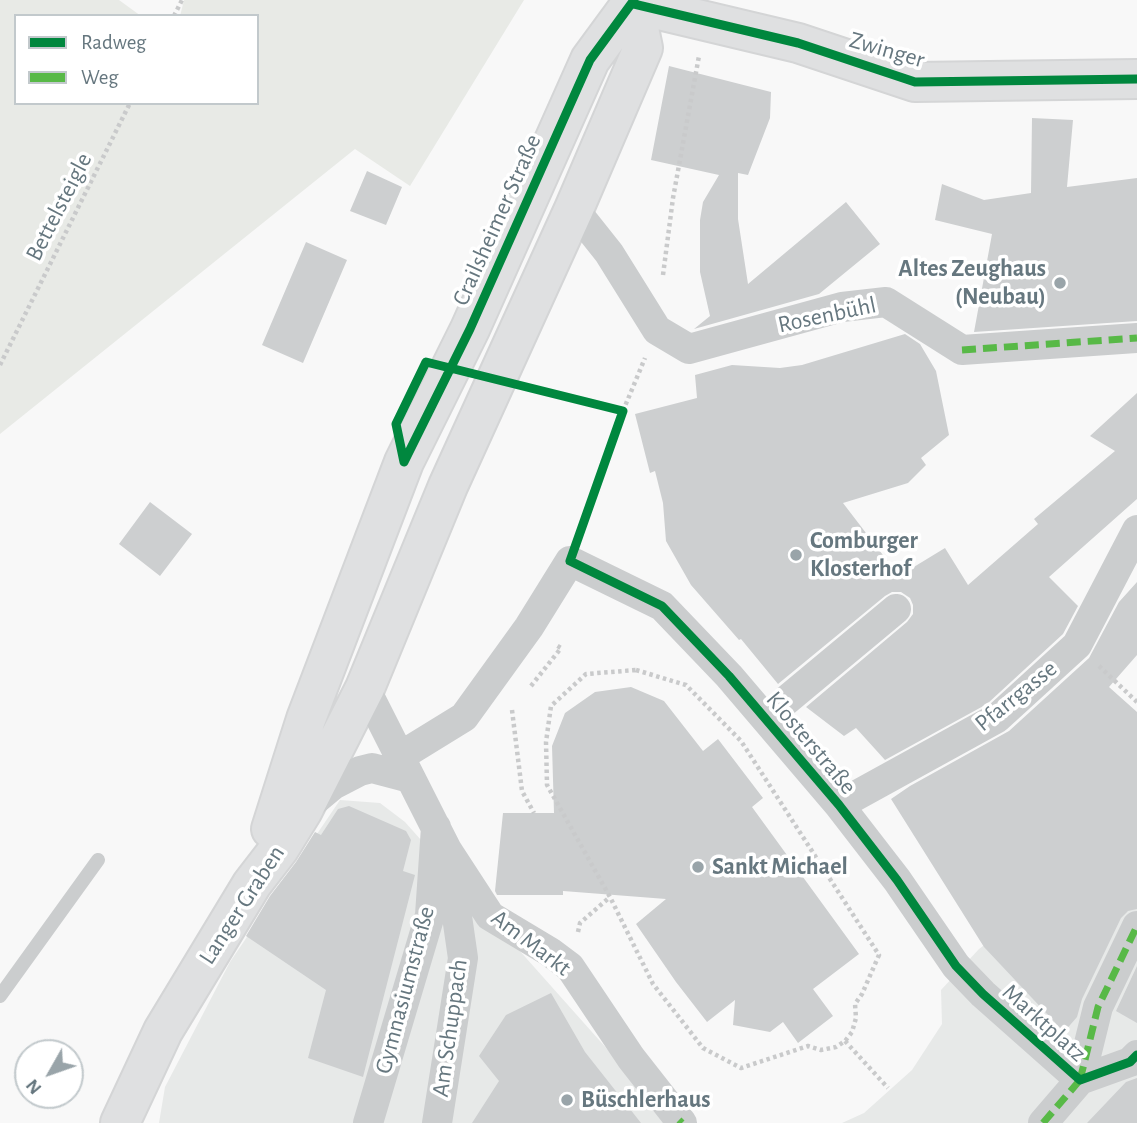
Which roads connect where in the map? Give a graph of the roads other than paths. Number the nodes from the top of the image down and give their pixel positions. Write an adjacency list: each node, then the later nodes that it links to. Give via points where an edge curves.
1 (634, 2): 2 (main road, Zwinger, via 798,43 915,82); 3 (main road, via 643,48); 7 (main road, Crailsheimer Straße, via 590,60 470,329 404,462)
2 (1137, 79)
3 (574, 209): 4 (street, Rosenbühl, via 609,253 657,330 689,349 842,307 886,302 962,350); 8 (main road, via 448,486)
4 (1137, 338)
5 (1137, 530): 11 (street, Pfarrgasse, via 1077,645 997,718)
6 (896, 609): 9 (street)
7 (345, 613): 8 (main road); 15 (main road, Crailsheimer Straße)
8 (365, 688): 10 (street); 12 (main road, Langer Graben)
9 (765, 718): 10 (street, Klosterstraße, via 662,606 570,561 529,628 464,717); 11 (street, Klosterstraße)
10 (405, 768): 12 (street, via 360,771); 13 (street)
11 (839, 805): 17 (street, Klosterstraße, via 957,966)
12 (303, 810): 15 (main road, Langer Graben)
13 (442, 839): 21 (street, Am Markt, via 490,916 570,967); 23 (street, Gymnasiumstraße, via 430,915); 24 (street, Am Schuppach, via 463,958)
14 (98, 860): 18 (lane)
15 (252, 884): 22 (main road, Langer Graben, via 163,1031)
16 (1137, 926): 20 (street, via 1098,1007)
17 (983, 994): 20 (street, Marktplatz)
18 (0, 996)
19 (1137, 1055): 20 (street, via 1130,1062)
20 (1080, 1080): 25 (street, Marktplatz)
21 (681, 1122)
22 (120, 1123)
23 (368, 1123)
24 (437, 1123)
25 (1042, 1123)

